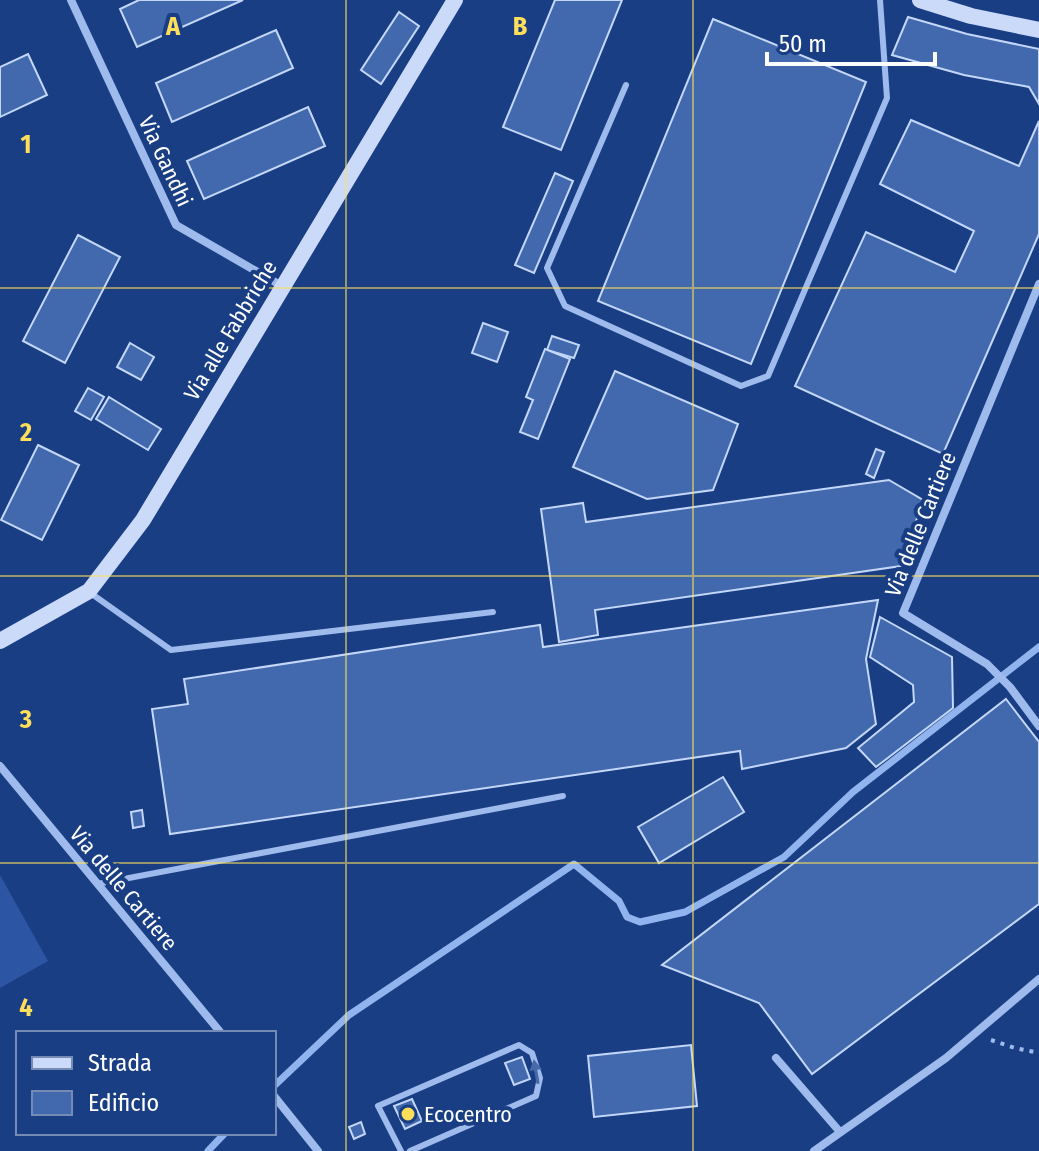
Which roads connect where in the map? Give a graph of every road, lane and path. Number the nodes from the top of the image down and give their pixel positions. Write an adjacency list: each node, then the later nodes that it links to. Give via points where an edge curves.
1 (71, 0): 8 (street, Via Gandhi, via 176,225)
2 (455, 0): 8 (street, Via alle Fabbriche)
3 (880, 0): 6 (lane, via 887,98 768,376 741,386 565,306 547,268)
4 (920, 0): 5 (street)
5 (1039, 30)
6 (626, 85)
7 (1039, 284): 12 (street, Via delle Cartiere, via 903,613 987,664)
8 (282, 286): 9 (street, Via alle Fabbriche, via 143,520)
9 (89, 591): 10 (lane, via 171,650); 11 (street, Via alle Fabbriche)
10 (493, 612)
11 (0, 641)
12 (1039, 726)
13 (0, 766): 15 (street, Via delle Cartiere)
14 (563, 796): 15 (lane)
15 (97, 884): 17 (street, Via delle Cartiere)
16 (1039, 979): 18 (street)
17 (219, 1031)
18 (973, 1035): 19 (path); 22 (street)
19 (1039, 1053)
20 (776, 1058): 22 (street)
21 (277, 1099): 23 (street)
22 (840, 1132): 26 (street)
23 (318, 1151)
24 (401, 1151): 25 (lane, one-way to 24, via 536,1096 540,1078 532,1053 519,1045 378,1106)
25 (410, 1151)
26 (814, 1151)

